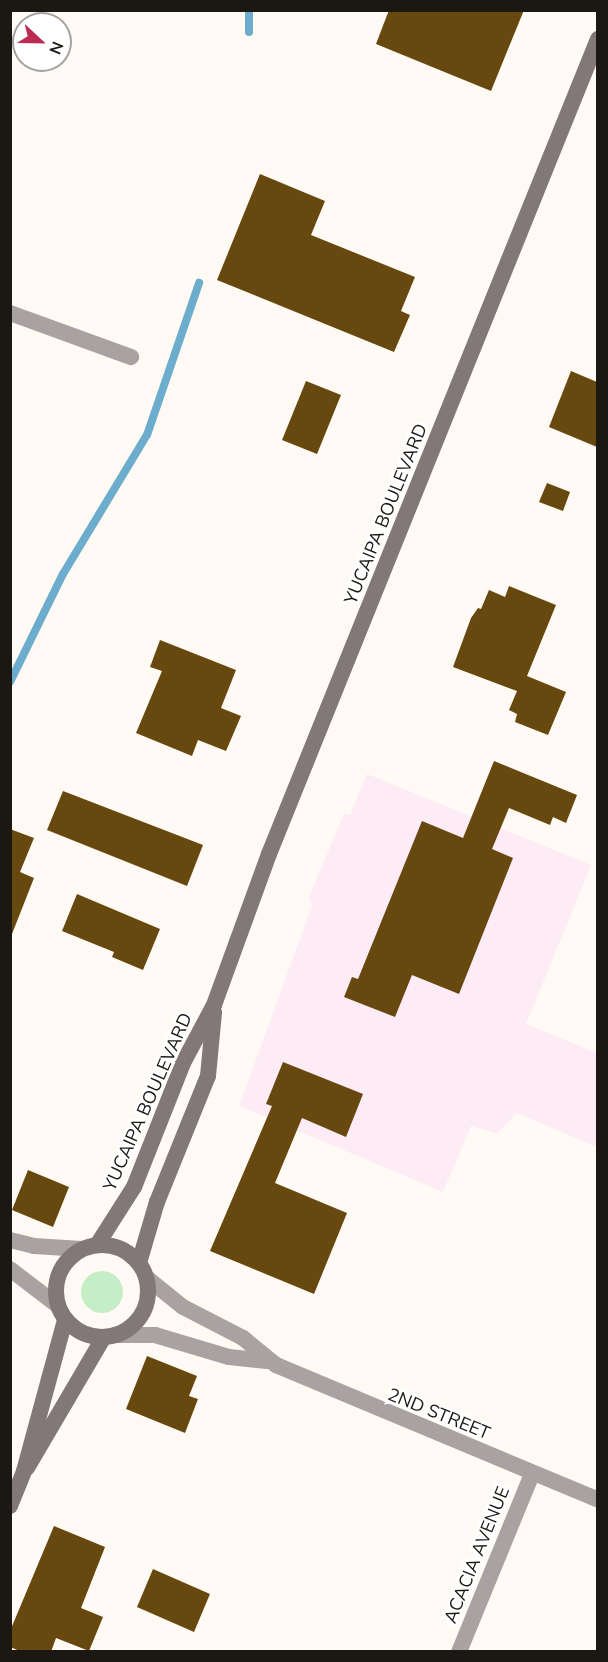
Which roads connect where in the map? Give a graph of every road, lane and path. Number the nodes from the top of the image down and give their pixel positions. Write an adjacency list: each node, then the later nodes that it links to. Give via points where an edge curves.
1 (597, 39): 4 (main road, YUCAIPA BOULEVARD, via 269,854)
2 (10, 313): 3 (street)
3 (130, 357)
4 (214, 1005): 6 (main road, YUCAIPA BOULEVARD, via 183,1063 134,1187); 8 (main road, YUCAIPA BOULEVARD, via 208,1076 157,1202)
5 (10, 1240): 6 (street, via 34,1246)
6 (89, 1247): 8 (main road, via 128,1252); 9 (main road, via 60,1272 55,1286)
7 (10, 1269): 9 (street)
8 (143, 1270): 11 (main road, via 144,1309 137,1322); 12 (street, 2ND STREET, via 183,1307 243,1338)
9 (57, 1305): 10 (main road)
10 (65, 1320): 11 (main road, via 83,1334); 13 (main road)
11 (110, 1336): 12 (street, 2ND STREET, via 155,1335 229,1357); 13 (main road)
12 (267, 1361): 14 (street, 2ND STREET)
13 (24, 1472): 16 (main road)
14 (532, 1474): 15 (street, 2ND STREET); 17 (street, ACACIA AVENUE)
15 (597, 1500)
16 (10, 1506)
17 (459, 1652)

